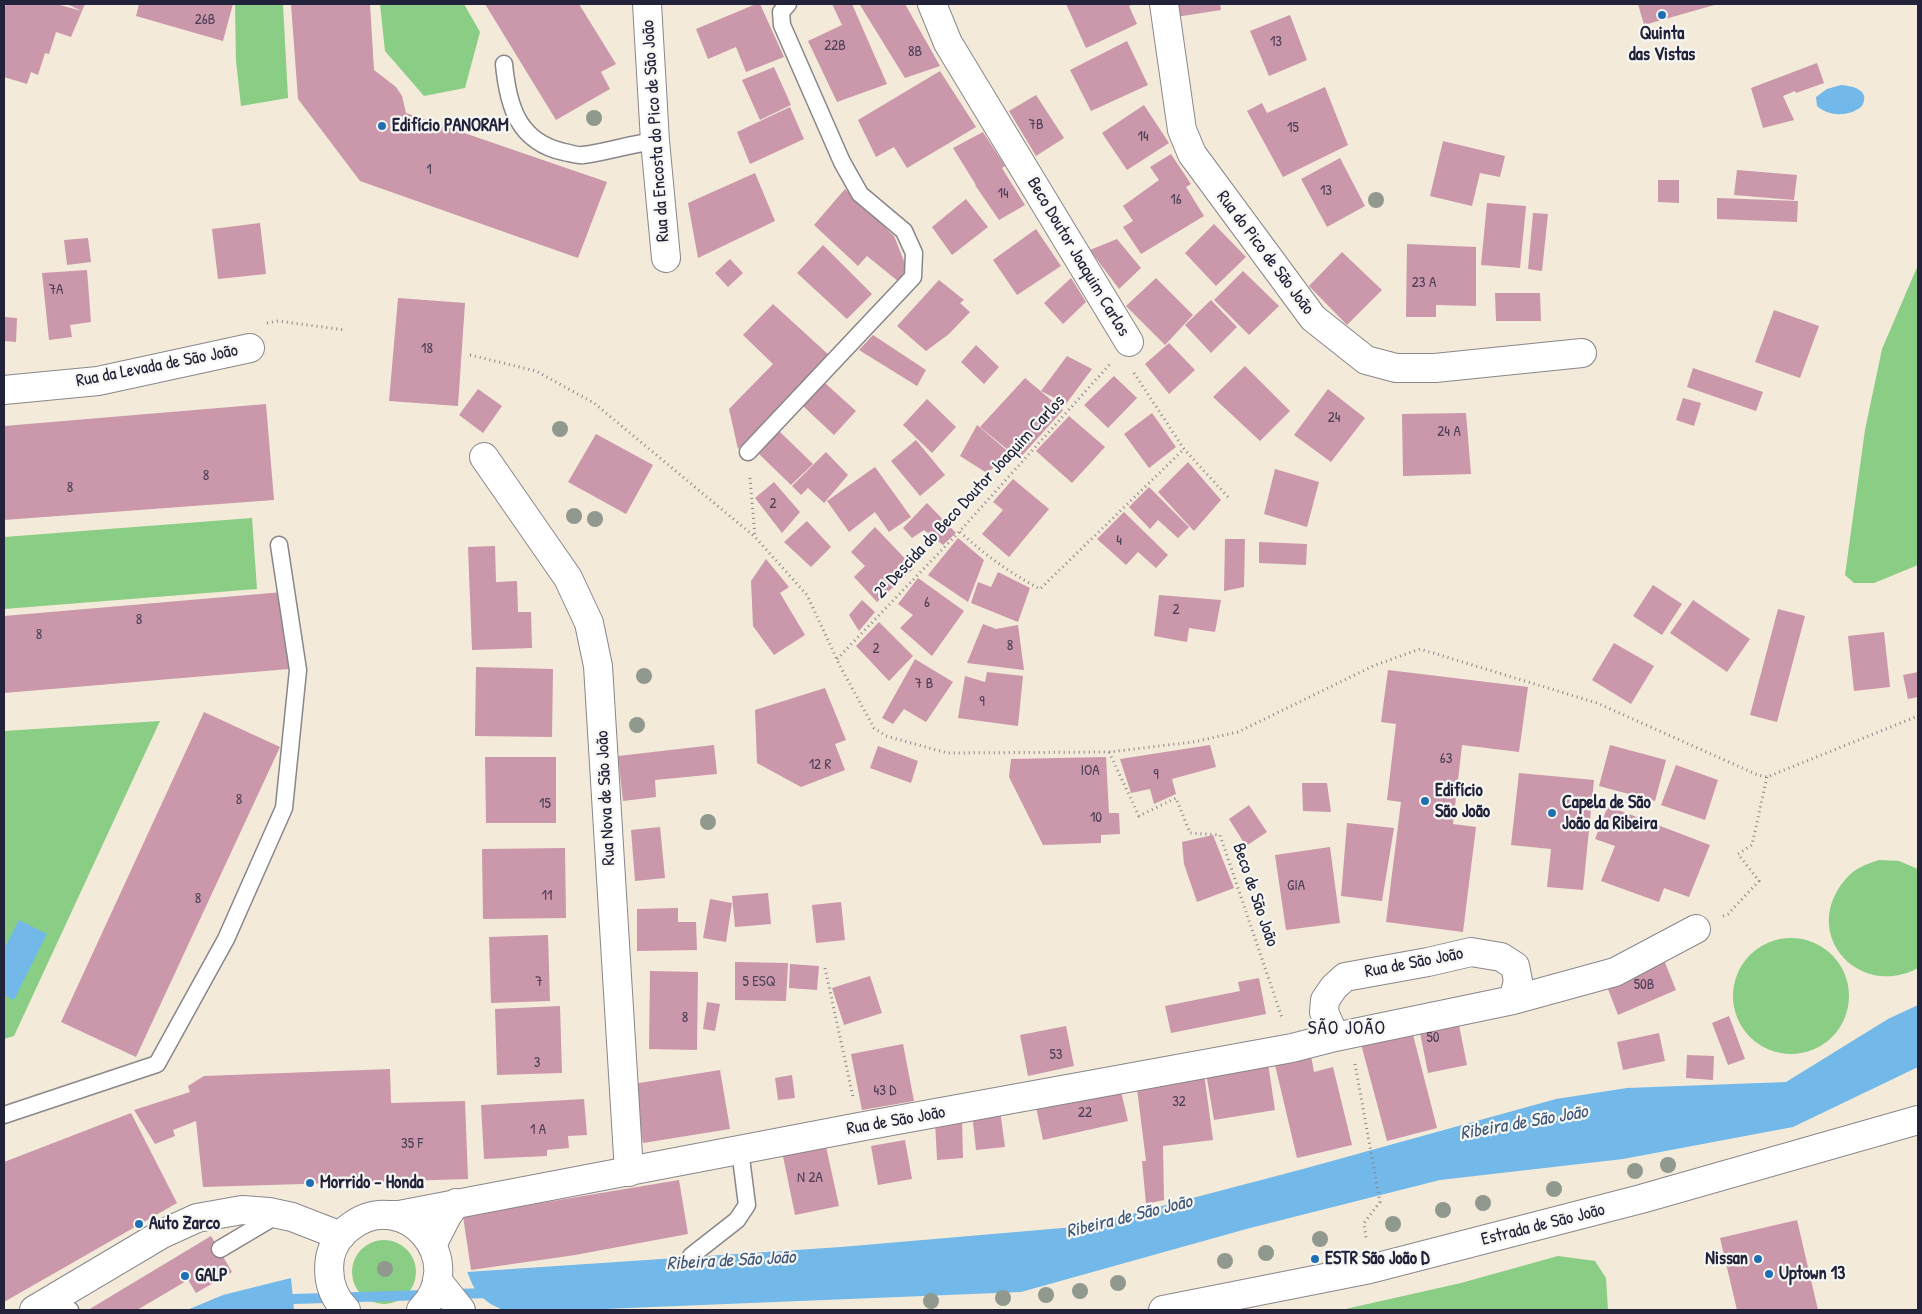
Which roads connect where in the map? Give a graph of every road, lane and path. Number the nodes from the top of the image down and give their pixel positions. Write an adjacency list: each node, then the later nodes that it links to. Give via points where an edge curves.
1 (647, 4): 6 (street, Rua da Encosta do Pico de São João)
2 (788, 4): 15 (lane, via 781,12 782,25 842,162 860,194 904,231 914,253 914,277)
3 (932, 4): 9 (street, Beco Doutor Joaquim Carlos, via 948,43)
4 (1164, 4): 11 (street, Rua do Pico de São João, via 1182,130 1192,154 1313,318 1366,360 1396,368 1435,368)
5 (504, 64): 6 (lane, via 507,92 519,122 531,138 556,150 581,156)
6 (655, 141): 7 (street, Rua da Encosta do Pico de São João)
7 (666, 258)
8 (345, 330): 10 (path, via 278,322 250,324)
9 (1125, 347): 14 (path, Beco Doutor Joaquim Carlos); 18 (path, 2ª Descida do Beco Doutor Joaquim Carlos)
10 (250, 348): 13 (street, Rua da Levada de São João, via 98,381)
11 (1582, 354)
12 (470, 355): 19 (path, via 536,371 594,403)
13 (4, 390)
14 (1184, 449): 17 (path, Beco Doutor Joaquim Carlos); 18 (path, via 1040,589 985,555)
15 (748, 452): 19 (path)
16 (484, 457): 34 (street, Rua Nova de São João, via 568,578 590,623 598,666)
17 (1228, 497)
18 (960, 532): 21 (path, 2ª Descida do Beco Doutor Joaquim Carlos)
19 (755, 537): 21 (path, via 807,595)
20 (279, 545): 30 (lane, via 298,670 284,808 226,939 157,1064)
21 (837, 659): 23 (path, via 874,728 886,736 947,753)
22 (1918, 716): 24 (path)
23 (1109, 752): 24 (path, via 1193,742 1238,732 1373,666 1420,649 1597,703); 29 (path, Beco de São João, via 1139,816 1176,798 1190,833 1220,835)
24 (1768, 777): 25 (path, via 1752,845 1738,854 1759,882 1728,914)
25 (1696, 929): 27 (street, Rua de São João, via 1615,972)
26 (824, 968): 32 (path)
27 (1513, 1000): 28 (street, Rua de São João); 28 (street, Rua de São João, via 1518,981 1514,966 1501,957 1471,952 1345,976 1325,1000 1324,1012)
28 (1342, 1036): 29 (street, Rua de São João); 39 (path, via 1380,1202 1364,1223)
29 (1292, 1048): 32 (street, Rua de São João)
30 (4, 1115)
31 (1918, 1120): 47 (street, Estrada de São João, via 1641,1199 1370,1269)
32 (859, 1127): 33 (street, Rua de São João)
33 (740, 1150): 34 (street, Rua de São João); 41 (lane, via 747,1205 737,1220)
34 (629, 1172): 35 (street, Rua de São João)
35 (456, 1203): 37 (street, Rua de São João); 42 (street, via 447,1216)
36 (279, 1214): 38 (street); 40 (lane); 43 (street, via 242,1210 197,1218 162,1234)
37 (388, 1215): 38 (street, Rua de São João, via 362,1219); 42 (street, via 414,1224 427,1237)
38 (341, 1236): 44 (street, via 331,1254 329,1274 333,1292)
39 (1366, 1245)
40 (220, 1249)
41 (691, 1256)
42 (436, 1265): 45 (street, via 431,1297); 46 (street)
43 (51, 1307)
44 (346, 1310)
45 (421, 1310)
46 (461, 1310)
47 (1163, 1310)

